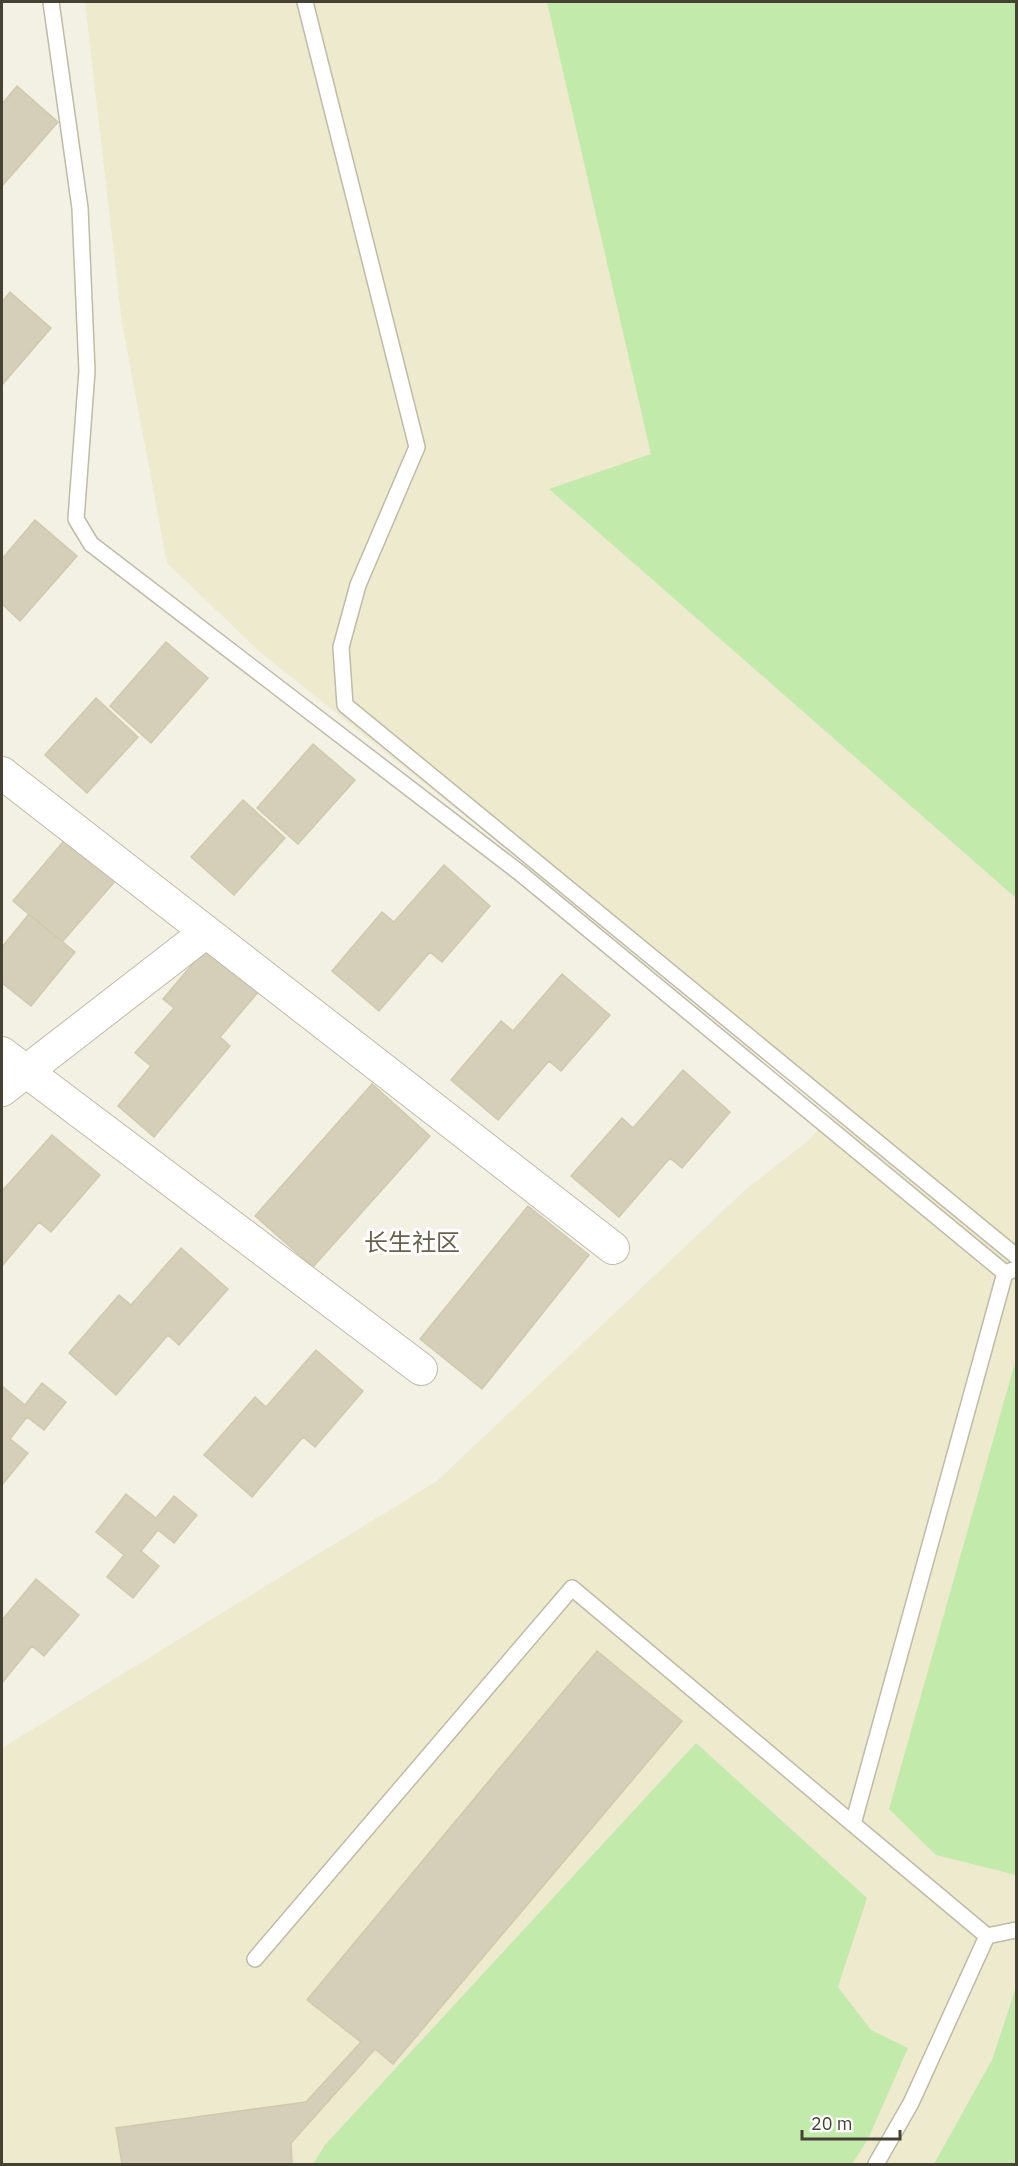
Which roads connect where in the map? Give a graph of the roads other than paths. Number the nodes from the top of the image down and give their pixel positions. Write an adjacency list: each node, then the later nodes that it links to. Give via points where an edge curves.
1 (51, 2): 9 (lane, via 80,208 87,371 76,519 91,544 520,873)
2 (305, 2): 8 (lane, via 417,447 358,585 342,648 345,705)
3 (2, 773): 4 (street)
4 (206, 932): 5 (street); 7 (street)
5 (14, 1062): 6 (street); 10 (street)
6 (2, 1090)
7 (613, 1248)
8 (1017, 1256)
9 (1011, 1271): 11 (lane)
10 (421, 1369)
11 (853, 1824): 13 (lane); 14 (lane, via 572,1588)
12 (1017, 1930): 13 (lane)
13 (987, 1936): 15 (lane, via 911,2103)
14 (255, 1959)
15 (876, 2164)

